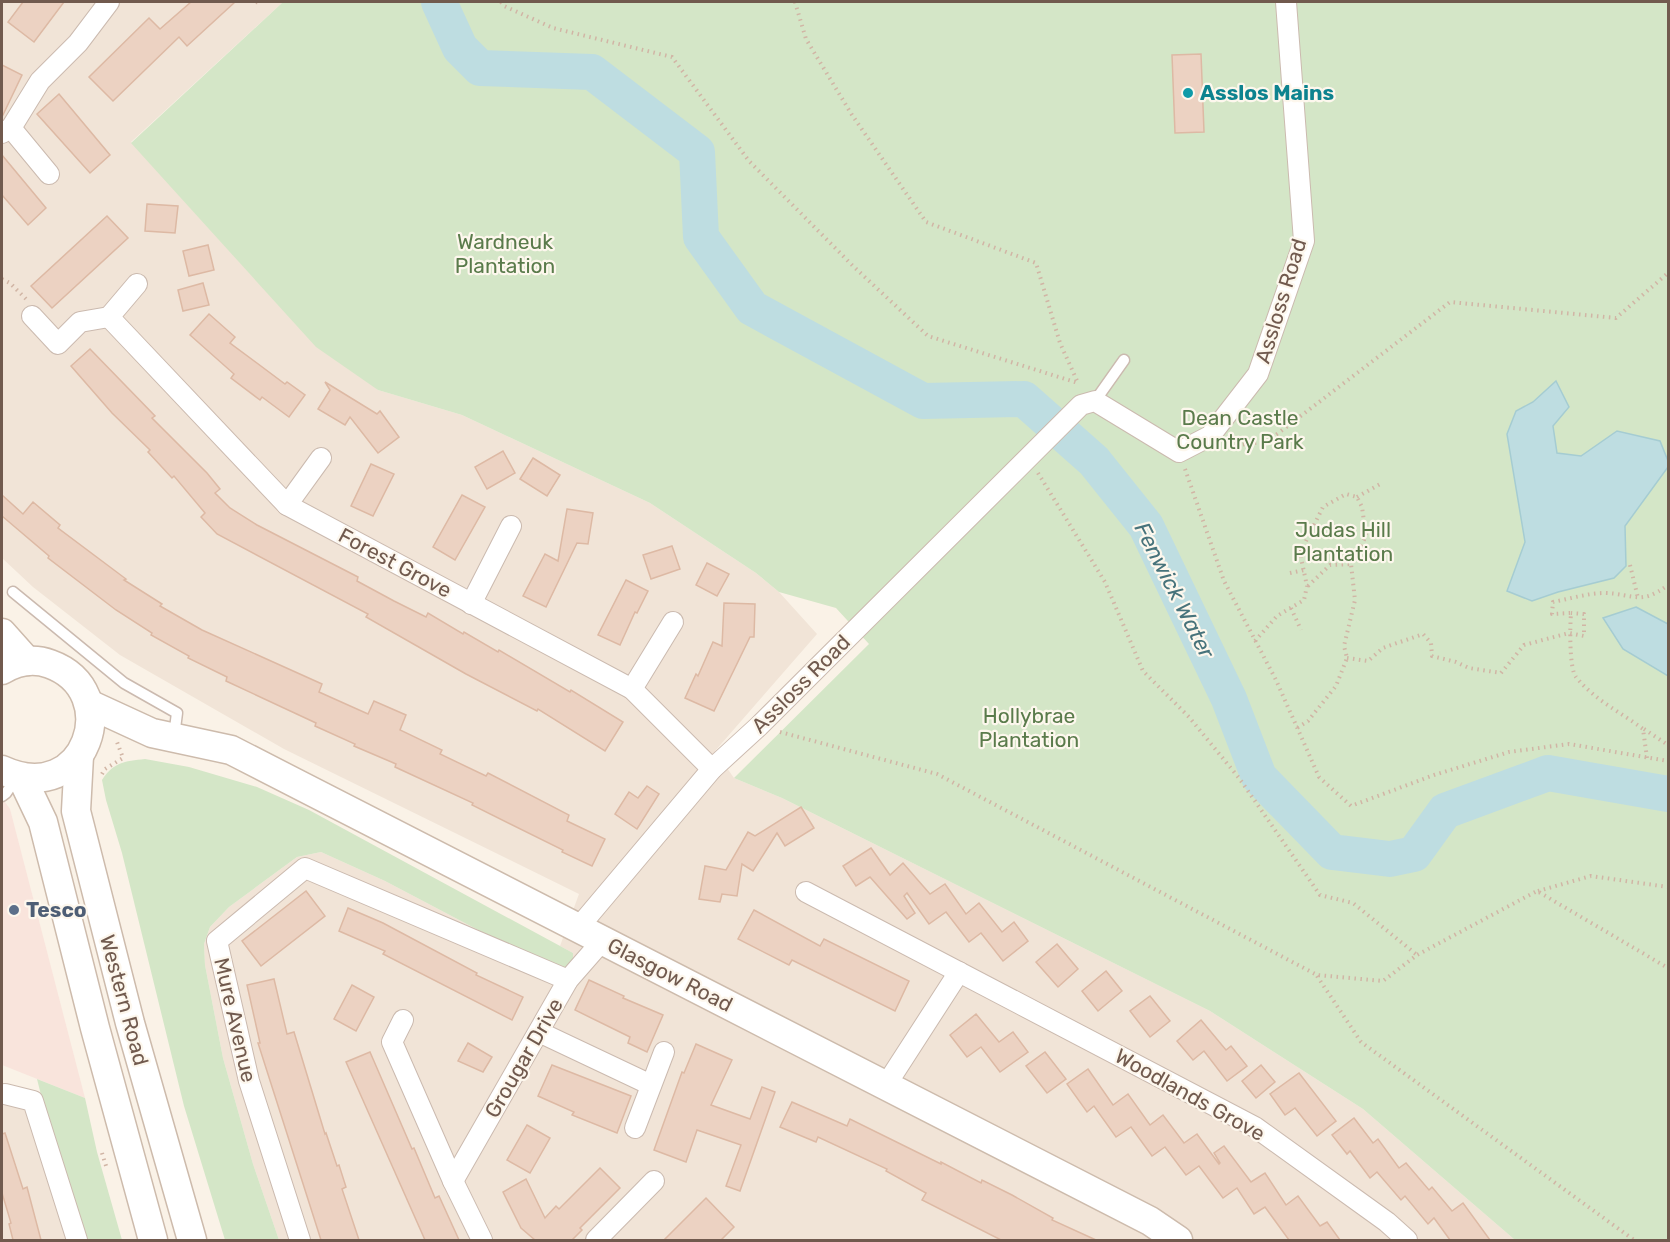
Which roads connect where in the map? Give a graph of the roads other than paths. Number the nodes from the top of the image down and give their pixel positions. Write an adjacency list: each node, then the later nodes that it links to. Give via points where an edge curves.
1 (109, 2): 3 (street, via 78,43 40,81)
2 (1286, 2): 9 (street, Assloss Road, via 1304,241 1258,374 1210,436 1179,452)
3 (6, 130): 4 (street)
4 (49, 174)
5 (137, 284): 7 (street)
6 (32, 316): 7 (street, via 58,344 80,322)
7 (109, 317): 11 (street, Forest Grove)
8 (1124, 360): 9 (lane)
9 (1088, 403): 22 (street, Assloss Road, via 1031,454)
10 (321, 458): 11 (street)
11 (287, 505): 14 (street, Forest Grove)
12 (511, 526): 14 (street)
13 (13, 592): 20 (lane, via 124,683 177,713)
14 (471, 604): 18 (street, Forest Grove)
15 (673, 622): 18 (street)
16 (2, 633): 17 (main road)
17 (14, 665): 19 (main road, via 43,662 59,667 72,676)
18 (632, 688): 22 (street, Forest Grove)
19 (89, 704): 20 (main road, Glasgow Road); 21 (main road, Western Road)
20 (163, 736): 21 (main road, Glasgow Road); 25 (main road, Glasgow Road, via 231,750)
21 (94, 743): 23 (main road, via 59,772); 39 (main road, Western Road, via 76,812 130,1023)
22 (712, 769): 25 (street, Assloss Road)
23 (11, 780): 38 (main road, Western Road, via 43,822)
24 (806, 892): 26 (street, Woodlands Grove)
25 (590, 934): 27 (street, Grougar Drive); 32 (main road, Glasgow Road)
26 (959, 972): 32 (street); 44 (street, Woodlands Grove, via 1255,1127 1388,1222)
27 (568, 980): 29 (street, Grougar Drive); 40 (street, Mure Avenue, via 305,868 217,941 249,1082)
28 (404, 1020): 36 (street, via 392,1042)
29 (539, 1032): 31 (street); 36 (street, Grougar Drive)
30 (664, 1052): 31 (street)
31 (651, 1085): 34 (street)
32 (886, 1085): 43 (main road, Glasgow Road, via 1150,1221)
33 (5, 1094): 37 (street, via 33,1101)
34 (635, 1128)
35 (654, 1180): 42 (street)
36 (453, 1181): 41 (street)
37 (77, 1240)
38 (153, 1240)
39 (192, 1240)
40 (300, 1240)
41 (482, 1240)
42 (596, 1240)
43 (1178, 1240)
44 (1407, 1240)

